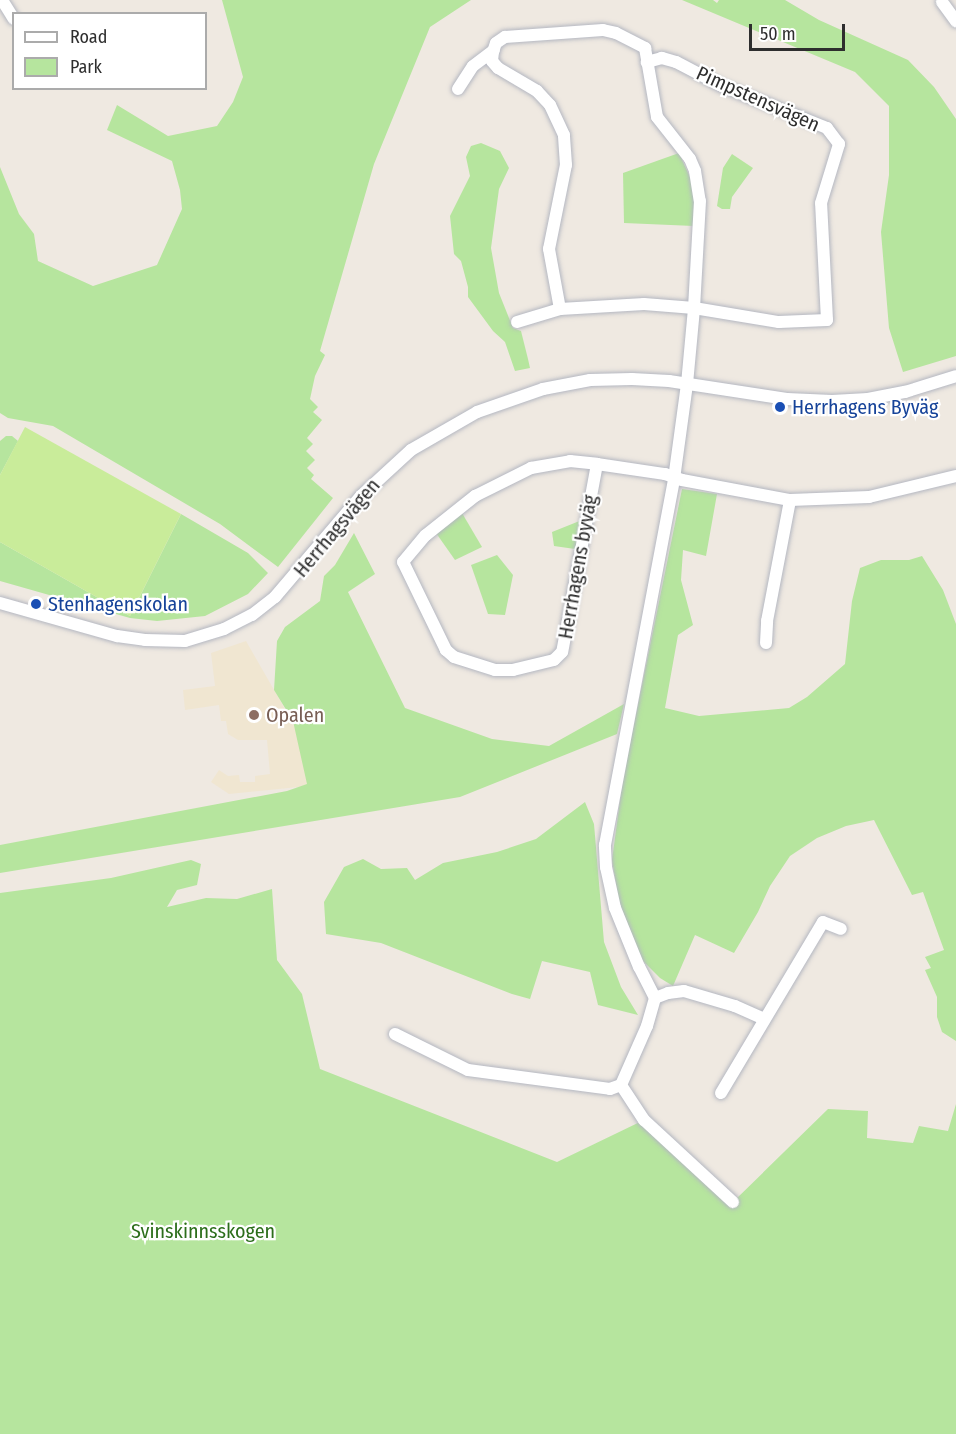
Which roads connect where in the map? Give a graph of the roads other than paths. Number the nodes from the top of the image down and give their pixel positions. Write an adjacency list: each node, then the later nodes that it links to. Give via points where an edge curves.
1 (2, 0): 3 (street)
2 (940, 0): 4 (street)
3 (12, 16)
4 (956, 21)
5 (494, 50): 6 (street, via 505,37 603,30 645,48); 7 (street, via 473,66); 9 (street, via 492,61 537,91 550,105 564,135 566,165 549,249)
6 (647, 62): 8 (street, via 657,117 690,159 699,183); 8 (street, Pimpstensvägen, via 663,58 676,62 722,86 827,128 838,144 821,203 828,320 779,322)
7 (458, 89)
8 (694, 308): 9 (street, Pimpstensvägen, via 644,304); 12 (street)
9 (560, 309): 10 (street, Pimpstensvägen)
10 (517, 322)
11 (956, 376): 12 (street, Herrhagsvägen, via 904,392 831,401 786,399)
12 (687, 384): 15 (street); 17 (street, Herrhagsvägen, via 590,380 543,389 477,412 411,450 384,472 275,597 252,615 202,637 172,642 117,636)
13 (597, 464): 13 (street, Herrhagens byväg, via 550,464 504,480 452,513 403,562 446,650 454,657 495,670 513,670 554,660 562,652); 15 (street, Herrhagens byväg, via 665,474)
14 (956, 476): 16 (street, Herrhagens byväg, via 869,497)
15 (674, 479): 16 (street, Herrhagens byväg); 20 (street, via 605,845 615,908)
16 (790, 500): 18 (street)
17 (0, 603)
18 (766, 643)
19 (841, 929): 21 (street, via 823,922)
20 (655, 998): 21 (street, via 684,992 735,1006); 23 (street)
21 (764, 1019): 24 (street)
22 (395, 1034): 23 (street, via 454,1065 485,1074 599,1090)
23 (621, 1084): 25 (street, via 644,1120)
24 (721, 1093)
25 (733, 1202)

